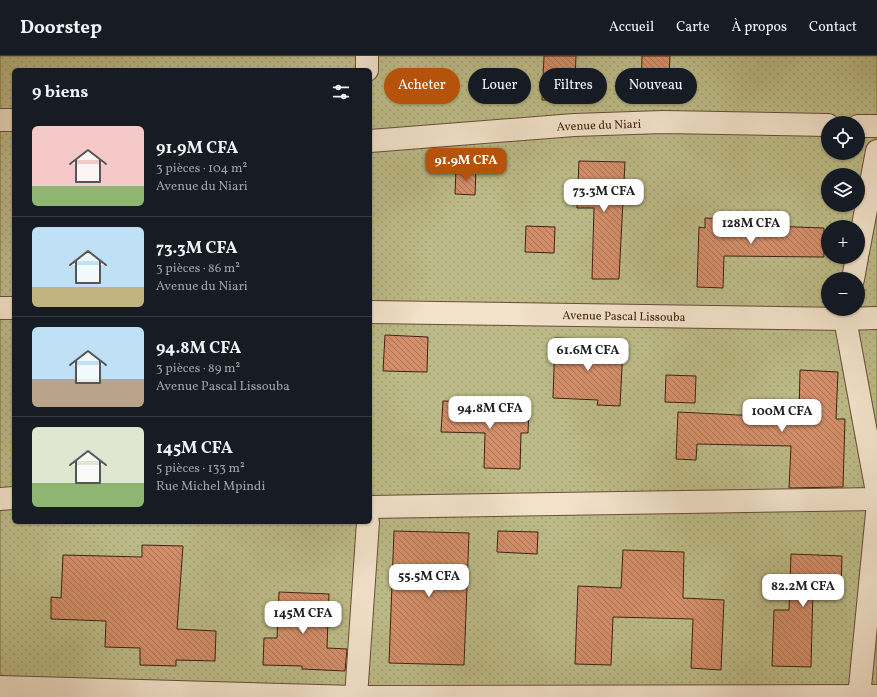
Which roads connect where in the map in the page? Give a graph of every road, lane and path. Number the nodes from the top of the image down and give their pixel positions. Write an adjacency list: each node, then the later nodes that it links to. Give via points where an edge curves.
1 (367, 56): 2 (street)
2 (367, 68)
3 (0, 120): 4 (street)
4 (12, 120)
5 (821, 125): 8 (street, Avenue du Niari, via 664,122 581,125)
6 (865, 126): 7 (street)
7 (877, 126)
8 (372, 141)
9 (877, 151): 10 (street)
10 (864, 220)
11 (0, 308): 12 (street)
12 (12, 308)
13 (372, 312): 14 (street, Avenue Pascal Lissouba)
14 (821, 314)
15 (846, 316): 18 (street)
16 (862, 316): 17 (street, Avenue Pascal Lissouba)
17 (877, 318)
18 (877, 492)
19 (12, 498): 20 (street)
20 (0, 499)
21 (877, 499): 22 (street)
22 (372, 507)
23 (877, 513): 26 (street)
24 (368, 524): 27 (street)
25 (0, 687): 27 (street)
26 (865, 696): 27 (street)
27 (356, 697)

